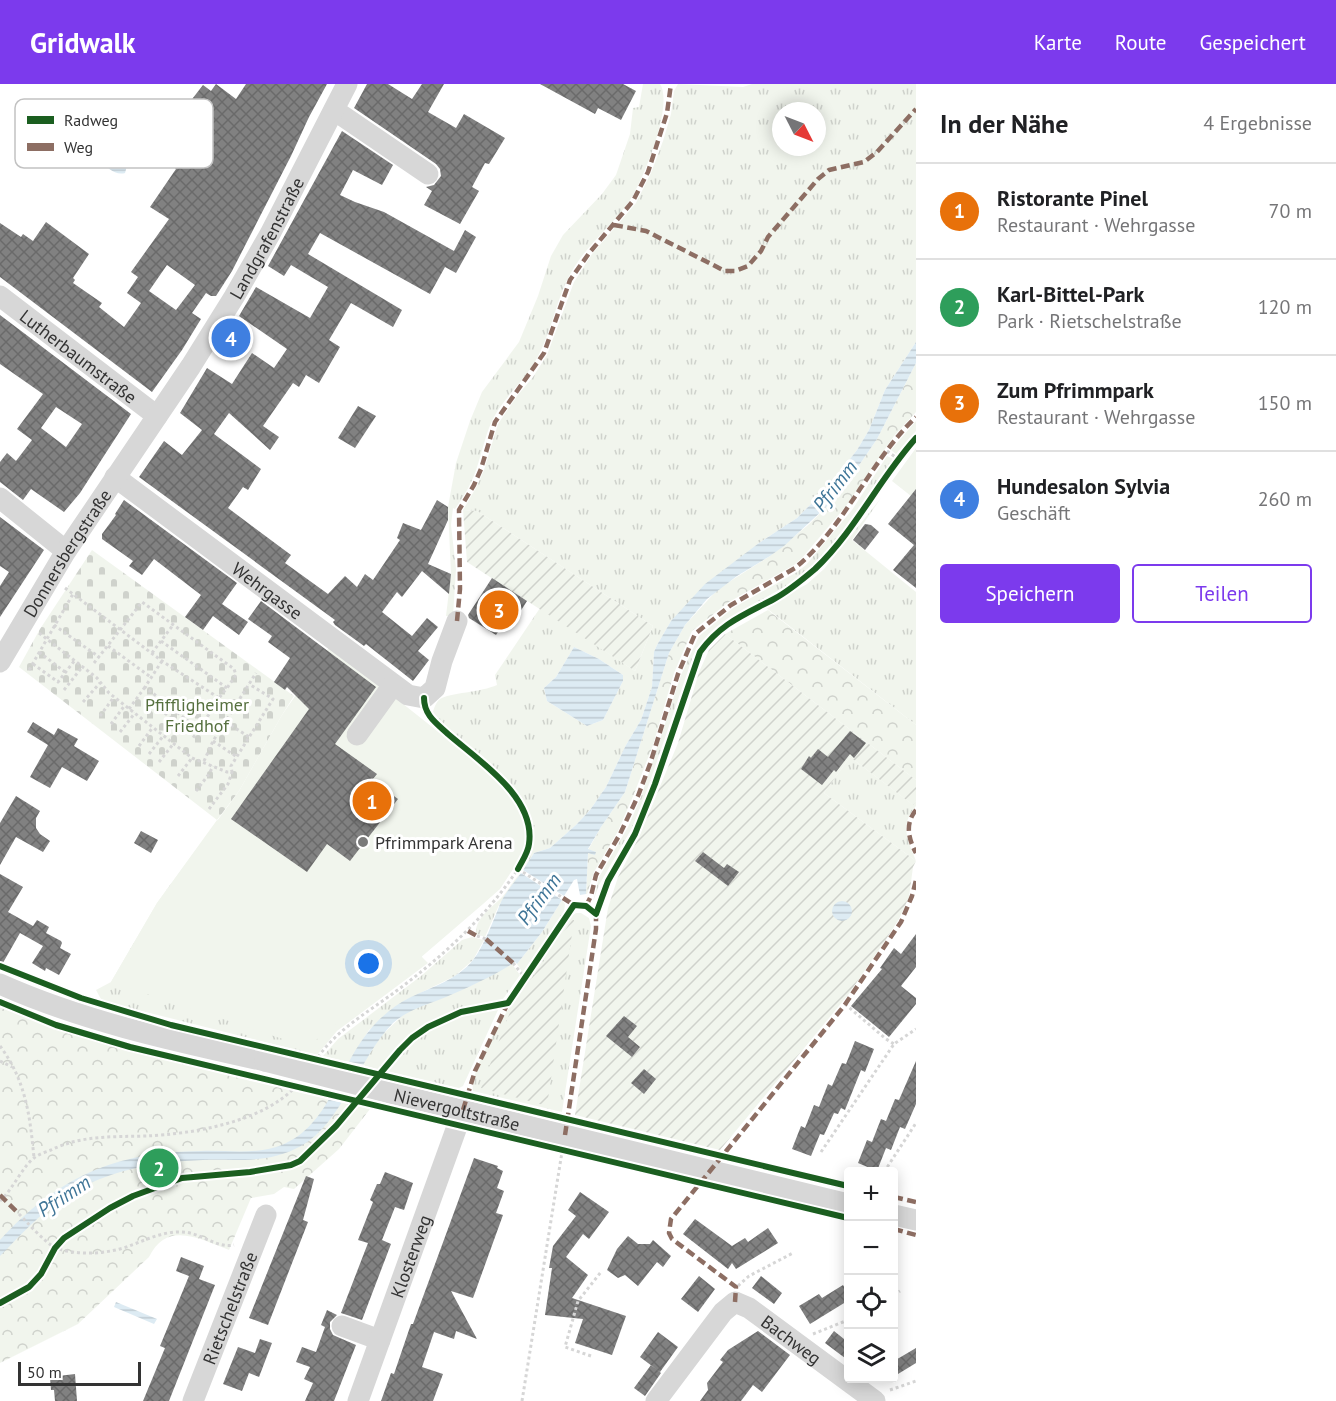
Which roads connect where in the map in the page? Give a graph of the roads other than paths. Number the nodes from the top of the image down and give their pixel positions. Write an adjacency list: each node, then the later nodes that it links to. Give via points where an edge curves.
1 (347, 84): 2 (street, Landgrafenstraße)
2 (334, 110): 3 (street); 5 (street, Landgrafenstraße, via 234,297)
3 (428, 174)
4 (0, 296): 5 (street, Lutherbaumstraße)
5 (157, 416): 6 (street, Landgrafenstraße)
6 (116, 477): 8 (street, Donnersbergstraße); 11 (street, Wehrgasse)
7 (0, 498): 8 (street)
8 (66, 551): 10 (street, Donnersbergstraße)
9 (457, 621): 11 (street, Wehrgasse, via 435,688 424,698 408,695)
10 (0, 662)
11 (393, 685): 12 (street)
12 (357, 735)
13 (0, 984): 14 (street, Nievergoltstraße, bridge, via 52,1005 153,1036)
14 (463, 1110): 15 (street, Nievergoltstraße); 20 (street, Klosterweg)
15 (844, 1203)
16 (266, 1215): 22 (street, Rietschelstraße)
17 (898, 1216): 18 (street)
18 (916, 1220)
19 (342, 1326): 20 (street)
20 (380, 1340): 23 (street, Klosterweg)
21 (874, 1398): 24 (street, Bachweg, via 736,1295)
22 (193, 1401)
23 (358, 1401)
24 (656, 1401)

